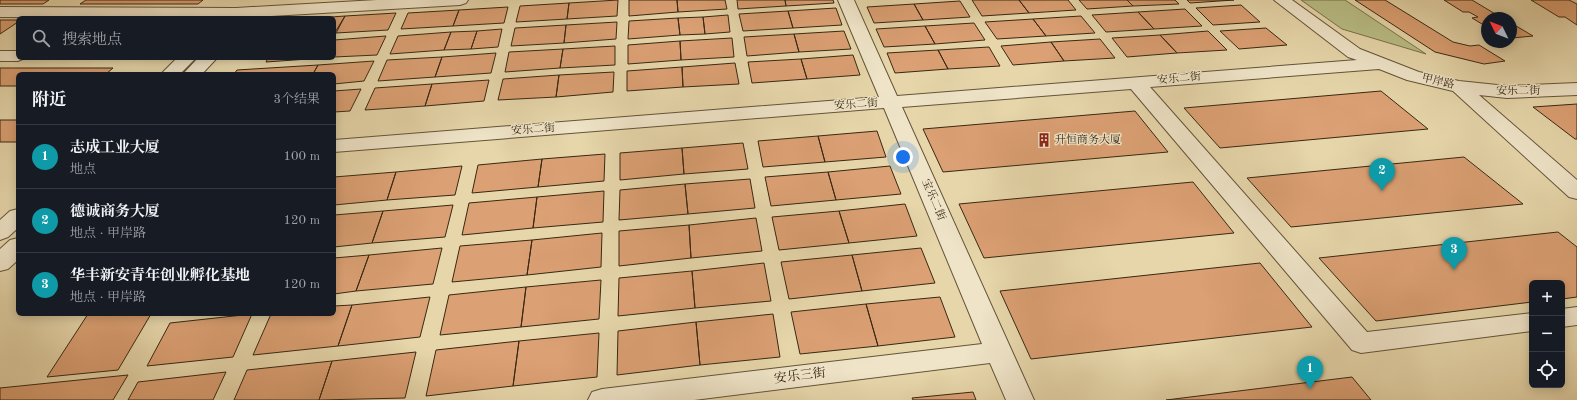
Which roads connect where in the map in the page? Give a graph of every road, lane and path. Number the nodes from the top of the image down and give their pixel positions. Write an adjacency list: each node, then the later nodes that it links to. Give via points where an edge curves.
1 (218, 0): 8 (street)
2 (267, 0): 7 (street)
3 (460, 0): 7 (street)
4 (846, 0): 19 (street, 宝乐二街)
5 (1282, 0): 13 (street, 甲岸路, via 1354,53)
6 (0, 12): 8 (street)
7 (244, 12): 8 (street)
8 (202, 15)
9 (0, 56): 10 (street)
10 (16, 56)
11 (186, 60): 14 (street)
12 (206, 60): 15 (street)
13 (1377, 64): 16 (street, 安乐二街); 17 (street, 甲岸路)
14 (172, 72)
15 (194, 72)
16 (1136, 83): 19 (street, 安乐二街); 28 (street, via 1360,343)
17 (1459, 87): 18 (street, 安乐二街, via 1507,92); 21 (street, 甲岸路)
18 (1577, 89)
19 (891, 102): 20 (street, 安乐二街); 29 (street, 宝乐二街)
20 (336, 146)
21 (1577, 192)
22 (16, 218): 23 (street)
23 (0, 232)
24 (16, 248): 25 (street)
25 (0, 263)
26 (1577, 316): 27 (street)
27 (1565, 318)
28 (1529, 322)
29 (999, 352): 30 (street, 安乐三街); 31 (street, 宝乐二街)
30 (605, 400)
31 (1020, 400)

